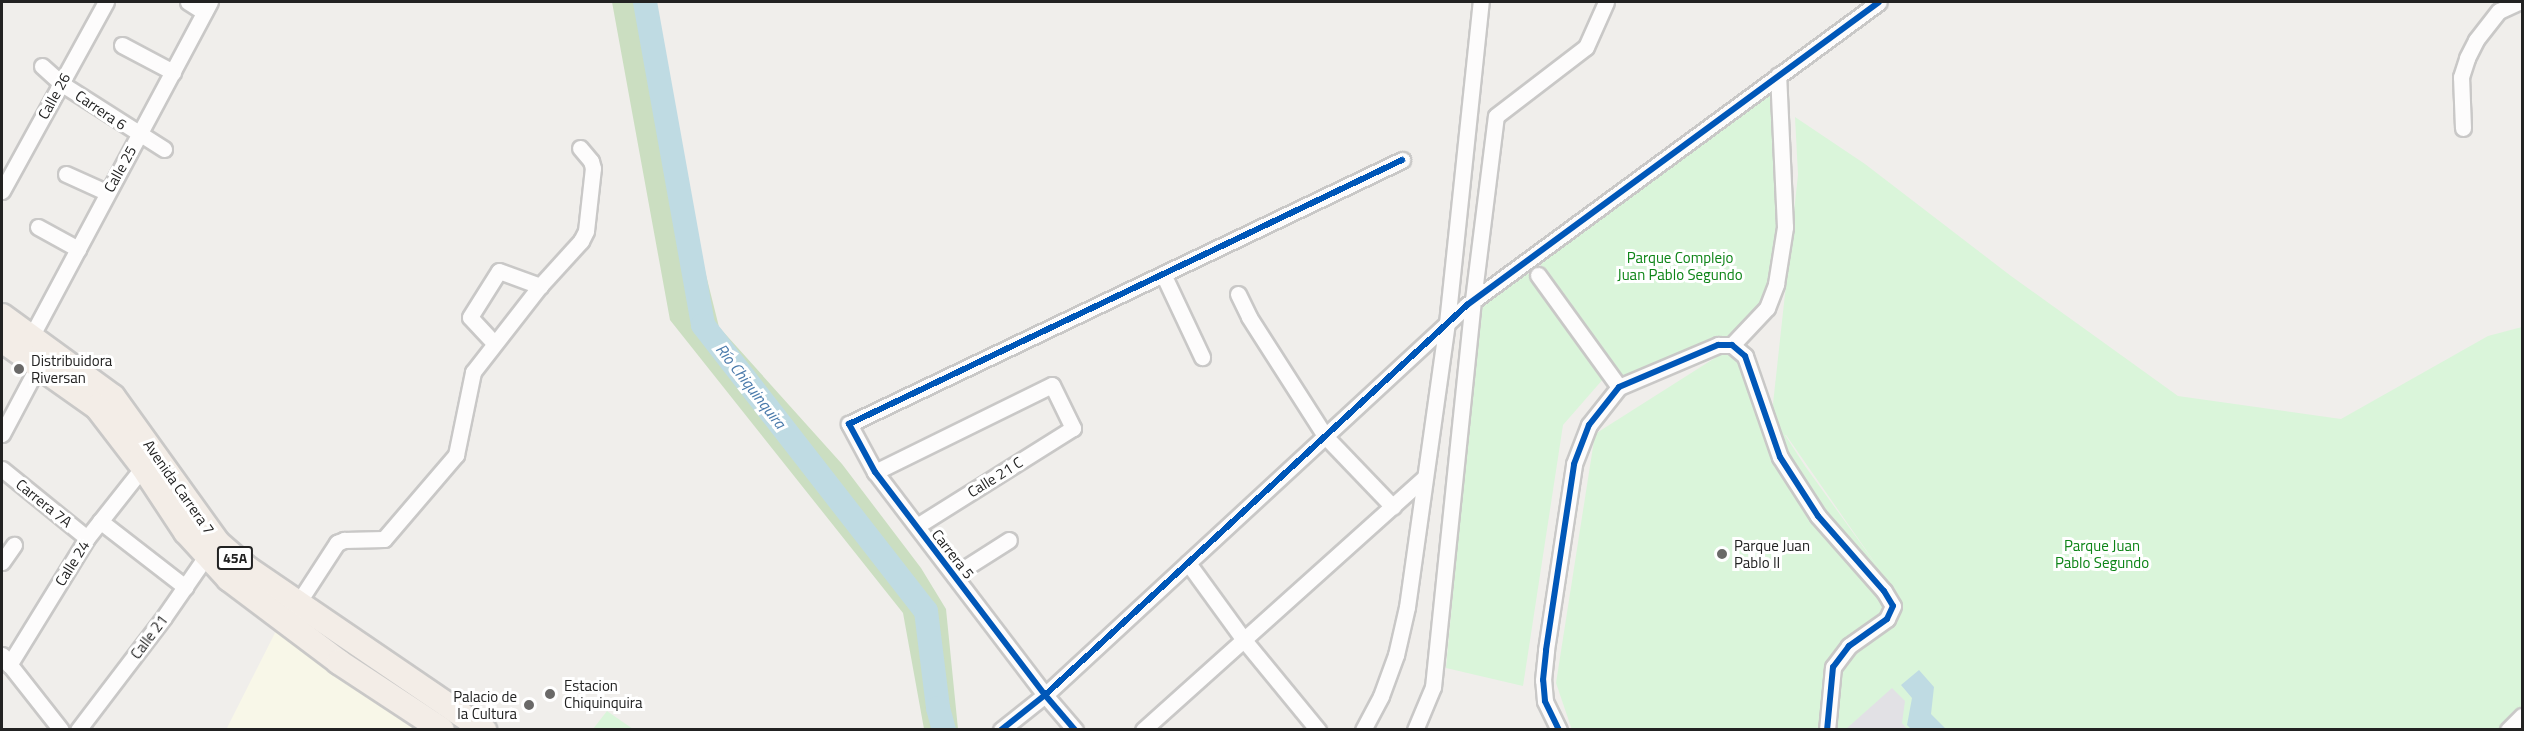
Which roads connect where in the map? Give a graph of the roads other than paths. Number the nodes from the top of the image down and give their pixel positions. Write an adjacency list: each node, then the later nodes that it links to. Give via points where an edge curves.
1 (106, 2): 12 (street, Calle 26)
2 (188, 2): 7 (street)
3 (1481, 2): 29 (street)
4 (1606, 2): 27 (street, via 1586,47 1496,116)
5 (1879, 2): 11 (street)
6 (2518, 2): 13 (street, via 2499,12 2467,58 2461,77)
7 (207, 7): 10 (street, Calle 25)
8 (122, 45): 10 (street)
9 (42, 66): 12 (street, Carrera 6)
10 (173, 72): 14 (street, Calle 25)
11 (1778, 75): 27 (street); 33 (street, via 1785,227 1776,284 1767,308)
12 (62, 84): 14 (street, Carrera 6); 19 (street, Calle 26)
13 (2463, 128)
14 (139, 135): 16 (street, Carrera 6); 20 (street, Calle 25)
15 (580, 148): 25 (street, via 593,168 586,231)
16 (164, 149)
17 (1402, 160): 23 (street)
18 (66, 174): 20 (street)
19 (2, 191)
20 (106, 192): 22 (street, Calle 25)
21 (38, 227): 22 (street)
22 (78, 249): 30 (street, Calle 25)
23 (1163, 274): 34 (street); 41 (street, Carrera 5, via 849,424)
24 (1538, 275): 36 (street)
25 (540, 286): 32 (street); 32 (street, via 499,271 470,316)
26 (1238, 294): 38 (street)
27 (1473, 300): 29 (street); 68 (street, via 1433,687)
28 (2, 316): 30 (main road, Avenida Carrera 7 / 45A)
29 (1447, 323): 38 (street); 42 (street)
30 (31, 338): 49 (main road, Avenida Carrera 7 / 45A, via 113,397)
31 (2, 340): 35 (main road, Avenida Carrera 7 / 45A)
32 (494, 343): 54 (street, via 471,376 456,455 384,539 337,543)
33 (1732, 345): 36 (street, via 1718,345); 70 (street, via 1745,356 1780,457 1818,516 1893,606 1887,619 1849,646 1833,667)
34 (1202, 357)
35 (39, 366): 37 (street); 39 (main road, Avenida Carrera 7 / 45A, via 97,407)
36 (1618, 387): 69 (street, via 1589,424 1574,464 1543,680 1545,701)
37 (2, 434)
38 (1325, 436): 43 (street); 51 (street)
39 (143, 467): 44 (street, Calle 24); 49 (main road, Avenida Carrera 7 / 45A, via 186,532)
40 (2, 469): 46 (street, Carrera 7A)
41 (874, 472): 45 (street, Carrera 5); 45 (street, Calle 21 C, via 1052,385 1073,428)
42 (1424, 478): 43 (street); 67 (street, via 1407,607 1396,656)
43 (1393, 507): 55 (street)
44 (100, 521): 46 (street, Calle 24); 53 (street)
45 (917, 526): 52 (street, Carrera 5)
46 (87, 538): 56 (street, Calle 24)
47 (1009, 540): 52 (street)
48 (14, 545): 50 (street)
49 (212, 548): 53 (street, Calle 21); 54 (main road, Avenida Carrera 7 / 45A); 61 (main road, Avenida Carrera 7 / 45A, via 229,579 330,655)
50 (2, 562)
51 (1188, 563): 55 (street); 57 (street)
52 (954, 575): 57 (street, Carrera 5)
53 (184, 586): 60 (street, Calle 21)
54 (298, 603): 62 (main road, Avenida Carrera 7 / 45A)
55 (1244, 640): 65 (street); 66 (street)
56 (5, 660): 59 (street)
57 (1045, 694): 63 (street); 64 (street, Carrera 5)
58 (2523, 716): 71 (street)
59 (61, 729)
60 (78, 729)
61 (442, 729)
62 (484, 729)
63 (1001, 729)
64 (1075, 729)
65 (1143, 729)
66 (1318, 729)
67 (1363, 729)
68 (1415, 729)
69 (1559, 729)
70 (1827, 729)
71 (2508, 729)

